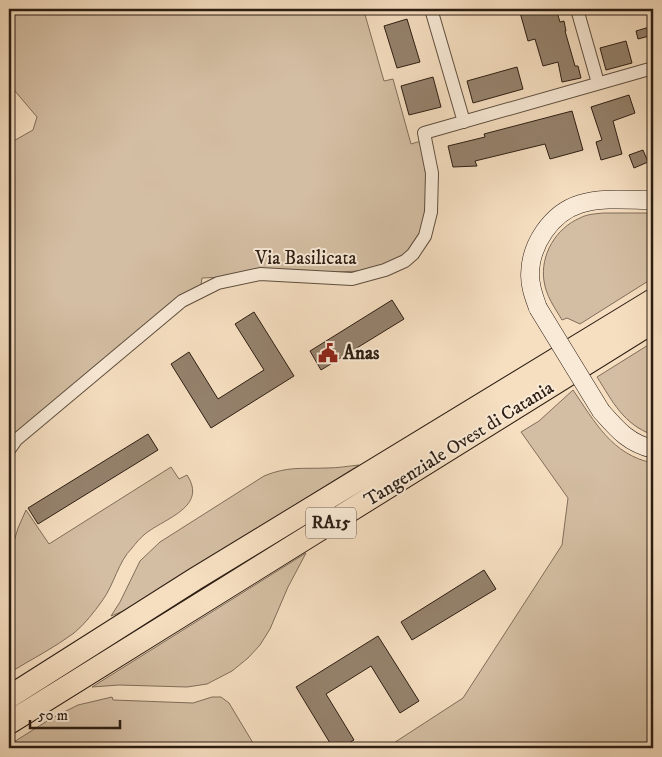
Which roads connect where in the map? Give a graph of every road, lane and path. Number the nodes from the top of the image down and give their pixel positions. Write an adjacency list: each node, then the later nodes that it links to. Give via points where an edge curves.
1 (430, 9): 5 (street)
2 (577, 9): 4 (street)
3 (653, 68): 4 (street, Via Basilicata)
4 (598, 83): 5 (street, Via Basilicata)
5 (464, 122): 10 (street, Via Basilicata, via 424,134 432,173 431,212 425,236 414,254 405,261 352,279 260,274 218,283 182,301 16,440)
6 (653, 200): 9 (street, bridge, via 579,204 549,225 540,237 531,262 531,289 538,308 601,410 623,435)
7 (653, 300): 11 (highway, Tangenziale Ovest di Catania / RA15, via 195,578)
8 (653, 322): 12 (highway, Tangenziale Ovest di Catania / RA15)
9 (653, 449)
10 (9, 450)
11 (9, 697)
12 (9, 723)

